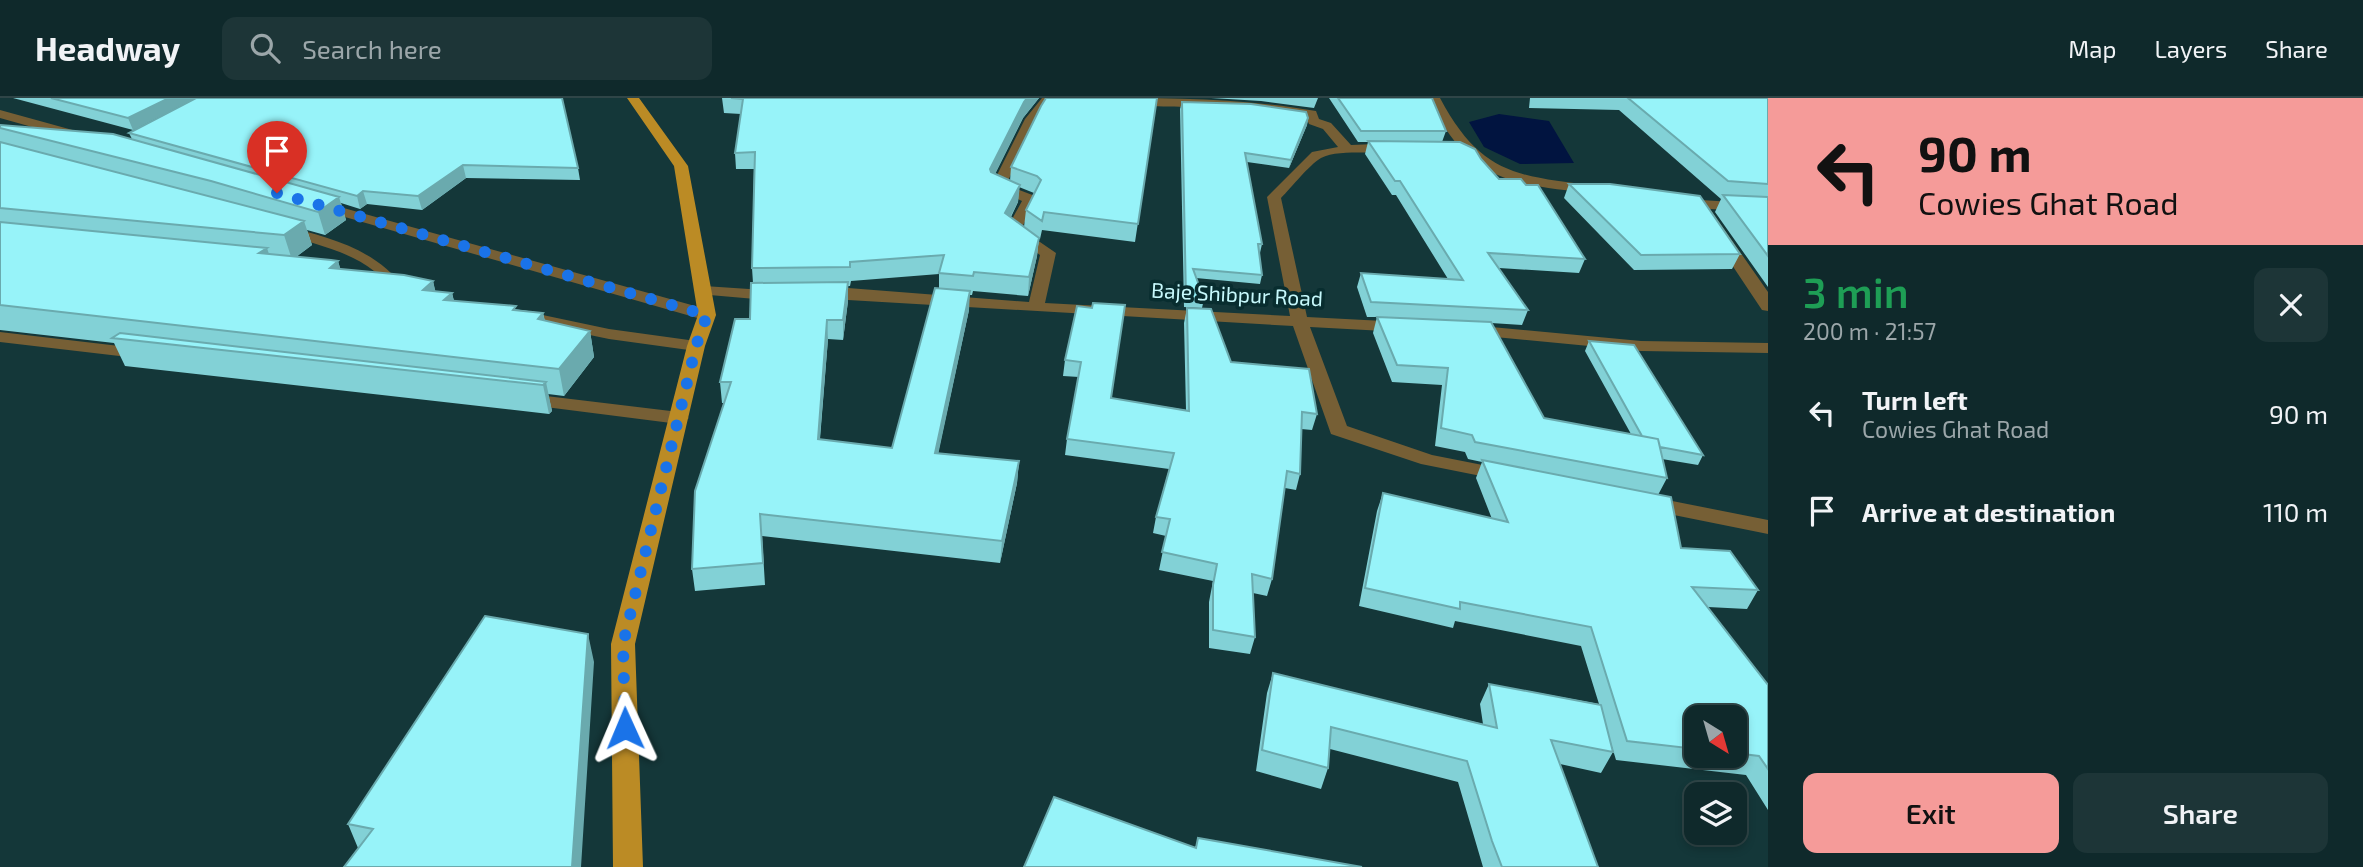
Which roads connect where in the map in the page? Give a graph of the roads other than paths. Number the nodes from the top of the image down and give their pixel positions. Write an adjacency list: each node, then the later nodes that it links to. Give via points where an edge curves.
1 (633, 98): 16 (main road, via 681,166)
2 (1048, 98): 18 (street, via 1031,119 998,187 1030,199 1013,230 1048,253)
3 (1098, 98): 10 (street, via 1283,104 1312,114 1313,121 1327,126)
4 (1434, 98): 9 (street, via 1450,130)
5 (0, 114): 6 (street)
6 (103, 143)
7 (1414, 147): 10 (street)
8 (1441, 148): 9 (street)
9 (1468, 148): 11 (street, via 1491,168 1544,183)
10 (1347, 149): 21 (street, via 1317,155 1274,197)
11 (1609, 191)
12 (304, 200): 20 (street)
13 (1768, 208): 17 (street, via 1693,203 1756,283)
14 (263, 224): 15 (street, via 337,246 380,268 404,291)
15 (372, 284)
16 (704, 291): 18 (street, Baje Shibpur Road, via 795,296 848,293); 20 (main road)
17 (1768, 306)
18 (1036, 307): 21 (street, Baje Shibpur Road)
19 (503, 312): 25 (street)
20 (707, 315): 25 (main road)
21 (1300, 322): 22 (street, Baje Shibpur Road); 30 (street, via 1338,430 1428,460)
22 (1424, 328)
23 (1451, 330): 26 (street, via 1641,346)
24 (0, 337): 27 (street)
25 (696, 346): 29 (main road)
26 (1768, 348)
27 (164, 357)
28 (506, 397): 29 (street)
29 (679, 418): 33 (main road, via 623,644)
30 (1522, 478)
31 (1630, 499): 32 (street)
32 (1768, 527)
33 (628, 867)

